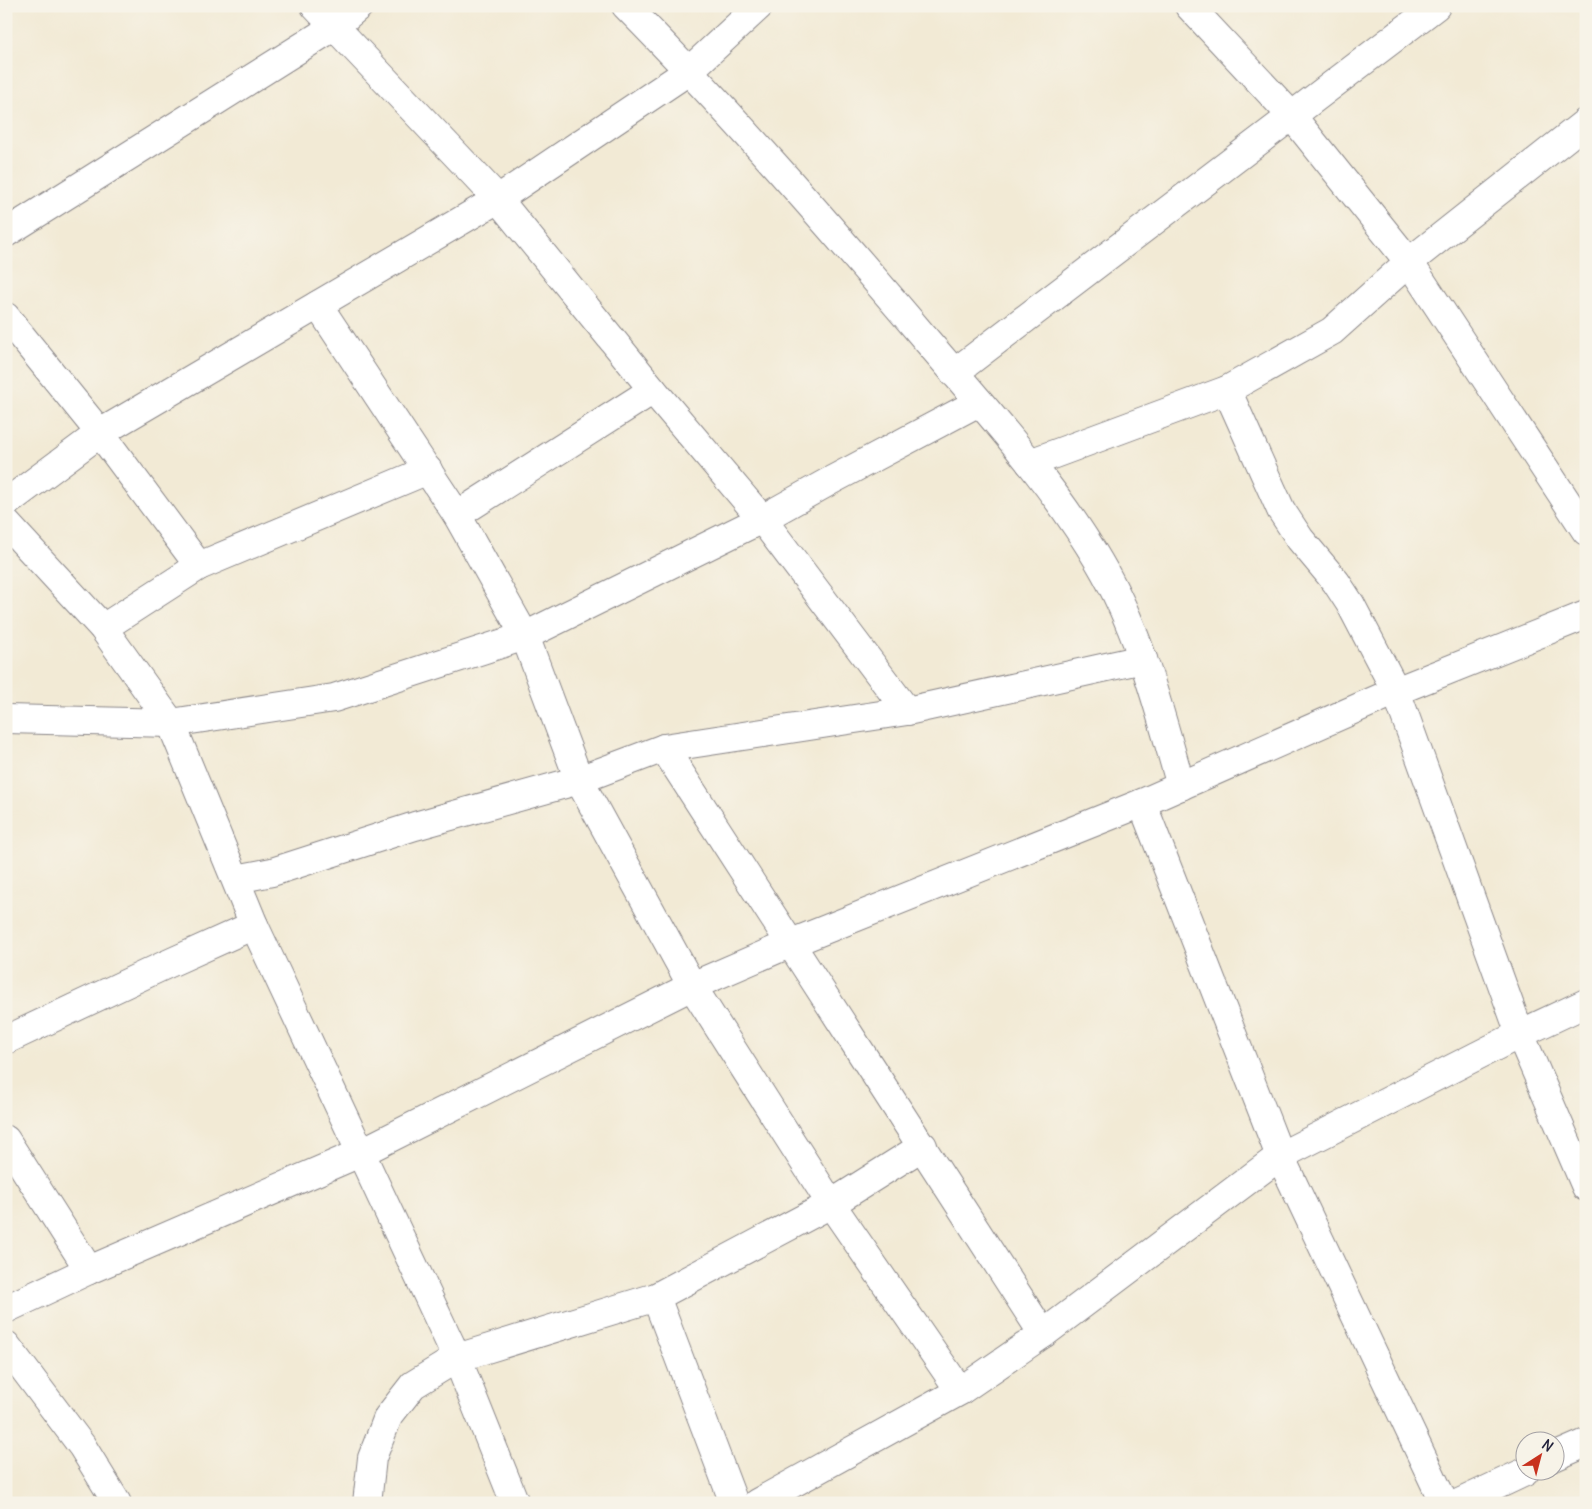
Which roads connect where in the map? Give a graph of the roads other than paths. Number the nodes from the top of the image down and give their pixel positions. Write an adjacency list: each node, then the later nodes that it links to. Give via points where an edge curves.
1 (315, 6): 7 (street)
2 (359, 6): 7 (street)
3 (626, 6): 8 (street)
4 (759, 6): 8 (street)
5 (1189, 6): 9 (street)
6 (1436, 6): 9 (street)
7 (335, 26): 11 (street); 12 (street)
8 (690, 70): 11 (street); 16 (street)
9 (1292, 115): 13 (street); 16 (street)
10 (1586, 122): 13 (street)
11 (498, 199): 14 (street); 17 (street)
12 (6, 233)
13 (1409, 262): 18 (street, via 1332,331); 27 (street)
14 (318, 305): 20 (street); 22 (street)
15 (6, 317): 20 (street)
16 (954, 373): 19 (street)
17 (654, 390): 24 (street); 25 (street)
18 (1227, 390): 21 (street); 33 (street, via 1281,510 1351,605)
19 (979, 402): 21 (street); 25 (street)
20 (100, 434): 23 (street); 28 (street)
21 (1030, 463): 32 (street, via 1100,563 1124,610)
22 (428, 470): 24 (street); 28 (street)
23 (6, 503)
24 (458, 515): 31 (street)
25 (762, 519): 31 (street); 34 (street)
26 (6, 523): 30 (street)
27 (1586, 531)
28 (199, 566): 30 (street)
29 (1586, 615): 33 (street)
30 (103, 628): 36 (street)
31 (525, 636): 36 (street, via 334,698); 38 (street)
32 (1143, 659): 34 (street); 39 (street)
33 (1396, 691): 39 (street); 46 (street)
34 (907, 712): 37 (street)
35 (6, 718): 36 (street)
36 (171, 723): 41 (street)
37 (664, 748): 38 (street); 43 (street)
38 (579, 780): 41 (street, via 415,826 272,872); 44 (street)
39 (1181, 786): 40 (street)
40 (1142, 803): 43 (street); 51 (street)
41 (236, 879): 42 (street)
42 (254, 925): 47 (street); 50 (street)
43 (789, 944): 44 (street); 49 (street)
44 (692, 986): 50 (street); 53 (street)
45 (1586, 1003): 46 (street)
46 (1520, 1034): 51 (street); 52 (street)
47 (6, 1040)
48 (6, 1140): 54 (street)
49 (923, 1146): 53 (street); 57 (street)
50 (360, 1153): 54 (street); 59 (street)
51 (1280, 1156): 57 (street); 69 (street)
52 (1586, 1187)
53 (831, 1204): 55 (street); 60 (street)
54 (89, 1270): 56 (street)
55 (656, 1297): 59 (street); 67 (street)
56 (6, 1309)
57 (1043, 1334): 60 (street)
58 (6, 1345): 64 (street, via 82,1446)
59 (457, 1358): 65 (street, via 414,1386 388,1417 372,1458); 66 (street)
60 (960, 1391): 68 (street)
61 (1586, 1443): 62 (street)
62 (1564, 1453)
63 (1514, 1477): 70 (street)
64 (117, 1503)
65 (367, 1503)
66 (515, 1503)
67 (734, 1503)
68 (757, 1503)
69 (1444, 1503)
70 (1459, 1503)

